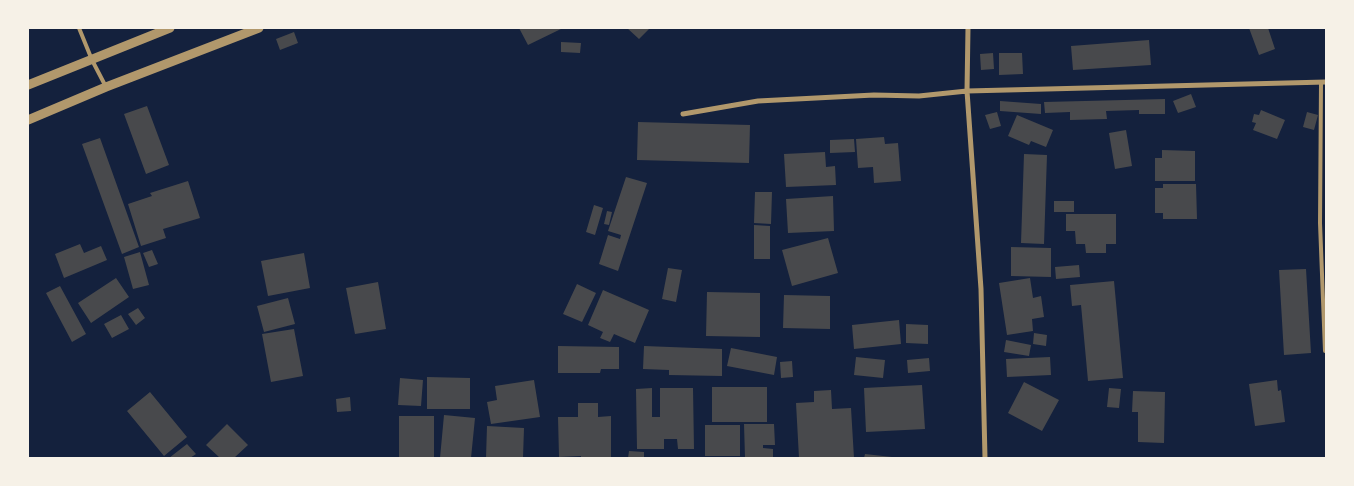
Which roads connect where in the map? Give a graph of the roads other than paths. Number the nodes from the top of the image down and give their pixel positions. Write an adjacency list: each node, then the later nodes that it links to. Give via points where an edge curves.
1 (79, 28): 5 (lane)
2 (170, 28): 5 (street)
3 (259, 28): 8 (street)
4 (968, 28): 9 (street)
5 (92, 60): 7 (street); 8 (lane)
6 (1324, 82): 9 (street); 12 (lane, via 1320,223)
7 (28, 85)
8 (106, 87): 11 (street)
9 (967, 91): 10 (street, via 919,96 758,101); 13 (street, via 981,289)
10 (683, 114)
11 (28, 120)
12 (1324, 351)
13 (985, 458)

